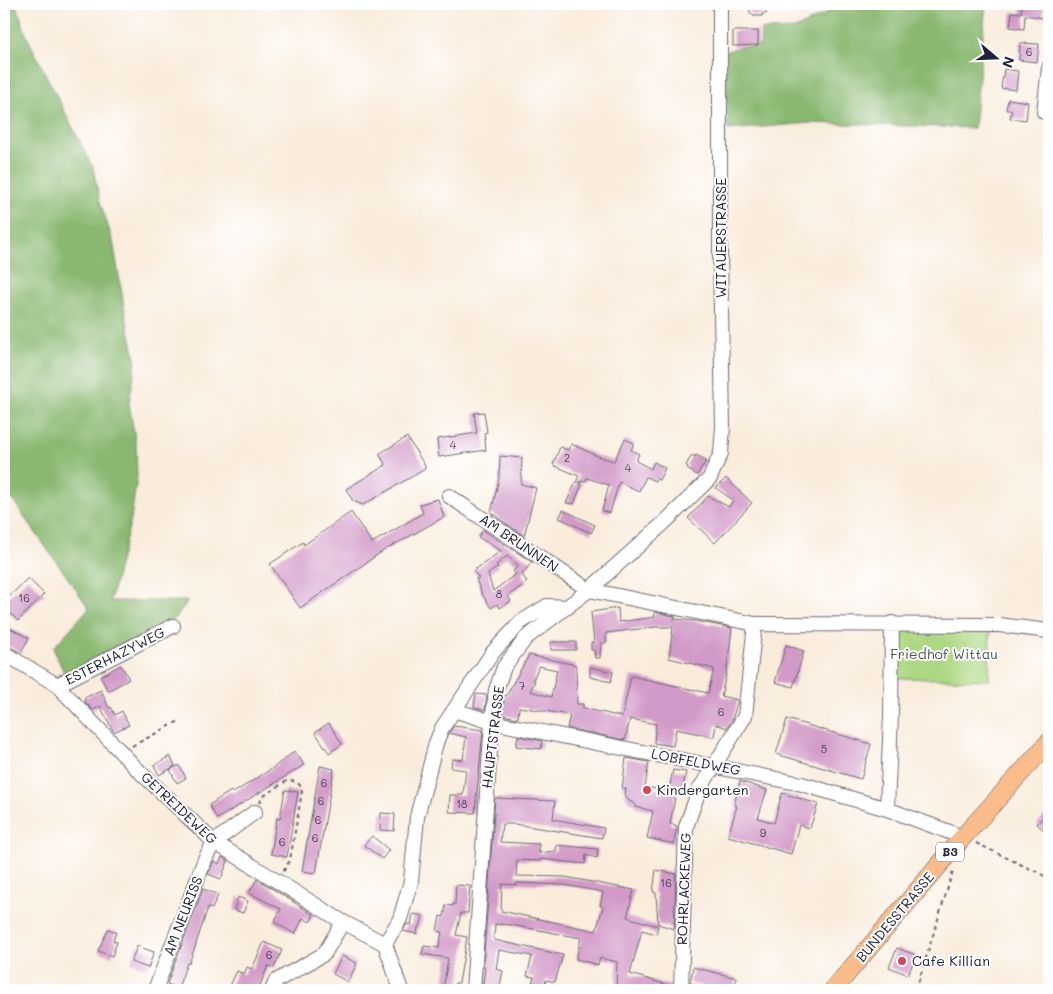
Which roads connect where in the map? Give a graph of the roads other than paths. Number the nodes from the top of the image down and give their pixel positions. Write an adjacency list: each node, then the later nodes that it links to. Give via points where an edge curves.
1 (720, 4): 4 (street, WITAUERSTRASSE)
2 (1049, 68): 3 (street)
3 (1044, 112)
4 (724, 427): 6 (street, HAUPTSTRASSE, via 721,453 710,478)
5 (449, 496): 6 (street, AM BRUNNEN)
6 (589, 590): 7 (street, HAUPTSTRASSE); 9 (street)
7 (568, 607): 14 (street, via 547,606 520,622 493,652); 15 (street, HAUPTSTRASSE, via 526,638 504,667 496,690)
8 (892, 623): 9 (street); 11 (street, via 999,624); 18 (street)
9 (755, 624): 17 (street, ROHRLACKEWEG, via 745,716)
10 (173, 626): 13 (street, ESTERHAZYWEG)
11 (1049, 631)
12 (4, 653): 13 (street, GETREIDEWEG)
13 (57, 685): 21 (street, GETREIDEWEG)
14 (454, 710): 15 (street, LOBFELDWEG); 23 (street, via 436,743 416,817 411,881 400,919)
15 (492, 722): 17 (street, LOBFELDWEG); 28 (street, HAUPTSTRASSE)
16 (1044, 748): 20 (main road, BUNDESSTRASSE / B3)
17 (715, 766): 18 (street, LOBFELDWEG, via 802,784); 29 (street, ROHRLACKEWEG, via 699,790 686,827)
18 (887, 809): 20 (street, LOBFELDWEG)
19 (255, 812): 21 (street)
20 (963, 837): 24 (main road, BUNDESSTRASSE / B3)
21 (214, 842): 22 (street, GETREIDEWEG); 25 (street, AM NEURISS)
22 (343, 922): 23 (street, GETREIDEWEG); 26 (street, via 324,954 276,981)
23 (385, 944): 27 (street)
24 (839, 987)
25 (156, 990)
26 (272, 990)
27 (400, 990)
28 (473, 990)
29 (684, 990)

